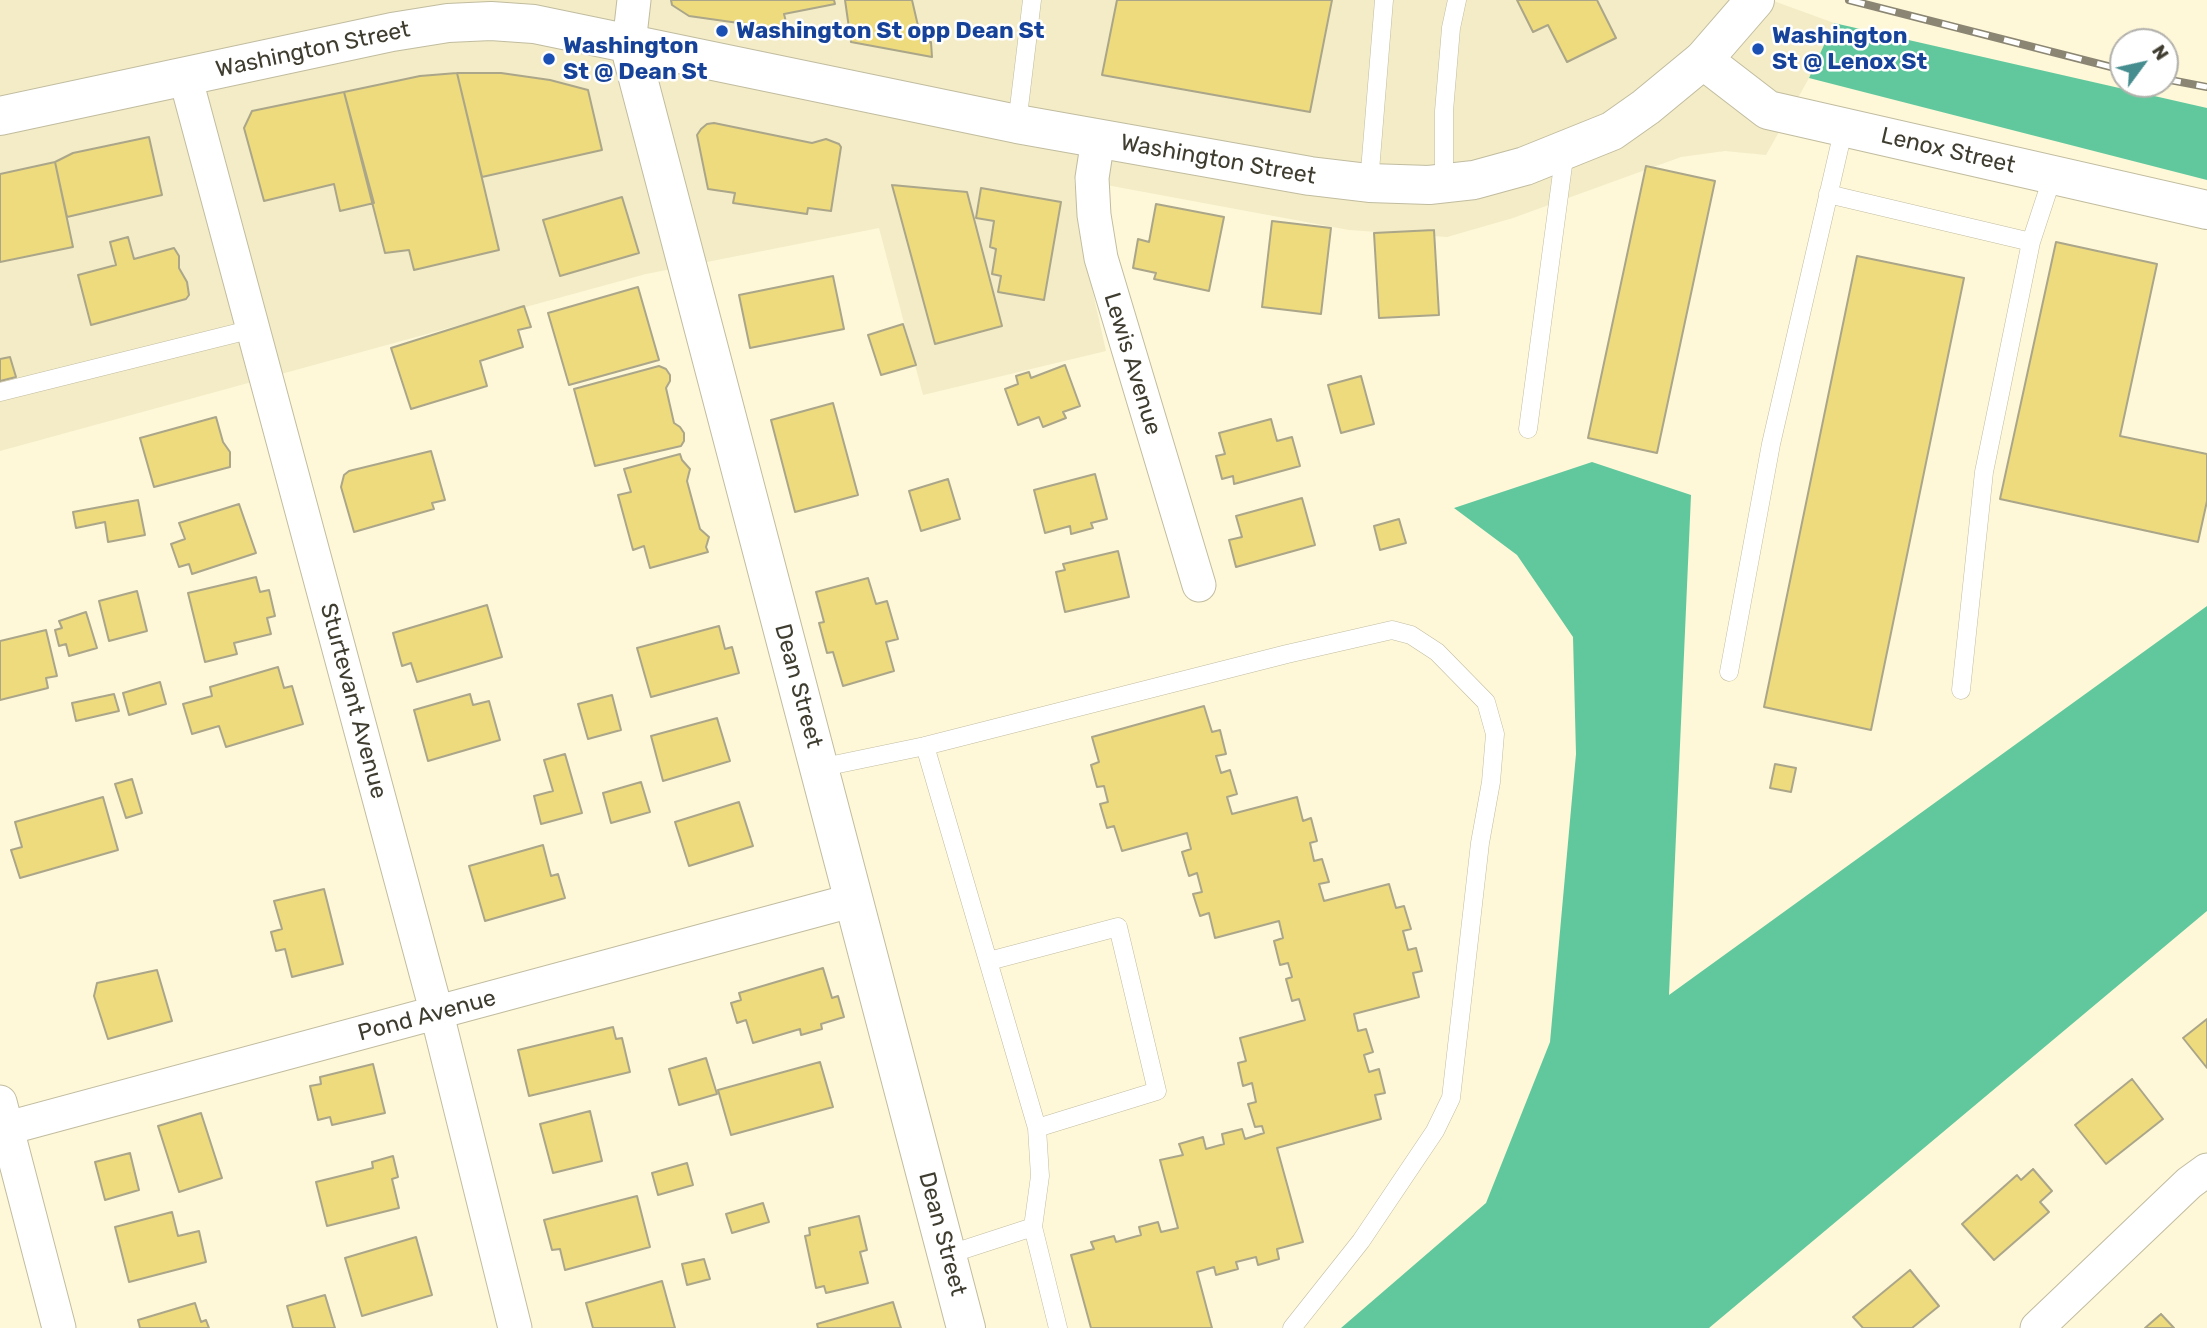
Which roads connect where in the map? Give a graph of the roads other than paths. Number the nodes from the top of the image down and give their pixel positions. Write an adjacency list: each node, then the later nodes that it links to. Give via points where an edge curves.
1 (634, 0): 6 (street)
2 (1032, 0): 10 (lane)
3 (1384, 0): 15 (lane)
4 (1457, 0): 16 (lane, via 1444,111)
5 (1755, 0): 7 (main road, Washington Street)
6 (629, 44): 8 (main road, Washington Street, via 534,24 448,23); 10 (main road, Washington Street); 27 (main road, Dean Street)
7 (1703, 60): 11 (main road, Lenox Street, via 1768,110); 13 (main road, Washington Street, via 1612,131)
8 (185, 76): 9 (main road, Washington Street); 20 (street, Sturtevant Avenue)
9 (0, 116)
10 (1017, 124): 12 (main road, Washington Street)
11 (1844, 127): 14 (main road, Lenox Street); 17 (lane)
12 (1098, 139): 15 (main road, Washington Street); 23 (street, Lewis Avenue, via 1093,178 1101,258)
13 (1565, 150): 16 (main road, Washington Street, via 1474,180); 22 (lane)
14 (2053, 175): 18 (main road, Lenox Street); 19 (lane)
15 (1369, 183): 16 (main road, Washington Street)
16 (1444, 183)
17 (1828, 194): 19 (lane); 24 (lane, via 1771,444)
18 (2207, 211)
19 (2031, 243): 25 (lane, via 1984,472)
20 (253, 328): 21 (lane); 30 (street, Sturtevant Avenue)
21 (0, 392)
22 (1528, 429)
23 (1199, 585)
24 (1729, 672)
25 (1961, 690)
26 (925, 746): 27 (lane); 29 (lane); 40 (lane, via 1392,631 1411,635 1437,652 1486,702 1495,734 1493,758 1451,1098 1435,1131 1361,1241)
27 (819, 768): 28 (main road, Dean Street)
28 (854, 900): 30 (street, Pond Avenue); 35 (main road, Dean Street)
29 (989, 961): 32 (lane); 32 (lane, via 1118,927 1157,1091)
30 (437, 1014): 31 (street, Pond Avenue); 37 (street, Sturtevant Avenue)
31 (2, 1120): 36 (street)
32 (1037, 1128): 34 (lane, via 1040,1176)
33 (2207, 1170): 41 (street)
34 (1033, 1227): 35 (lane); 39 (lane)
35 (947, 1255): 38 (main road, Dean Street)
36 (59, 1328)
37 (514, 1328)
38 (966, 1328)
39 (1058, 1328)
40 (1292, 1328)
41 (2037, 1328)

